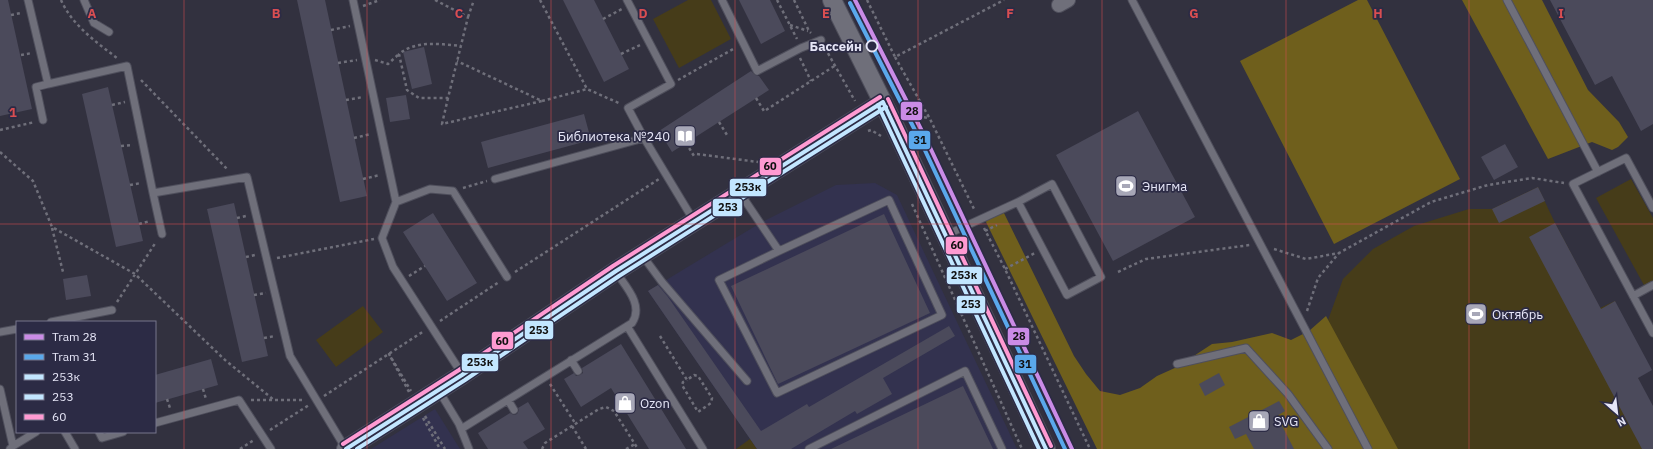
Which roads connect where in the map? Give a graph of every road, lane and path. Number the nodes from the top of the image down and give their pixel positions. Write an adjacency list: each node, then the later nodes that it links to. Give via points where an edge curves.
1 (28, 0): 38 (lane)
2 (61, 0): 36 (path, via 86,34)
3 (84, 0): 24 (lane, via 94,23)
4 (353, 0): 17 (lane)
5 (380, 0): 17 (path)
6 (435, 0): 18 (path)
7 (474, 0): 18 (path)
8 (540, 0): 40 (path)
9 (722, 0): 27 (lane)
10 (777, 0): 21 (path)
11 (832, 0): 46 (street)
12 (866, 0): 32 (path)
13 (1004, 0): 32 (path)
14 (1132, 0): 81 (lane)
15 (1506, 0): 61 (lane)
16 (629, 3): 19 (path); 26 (lane)
17 (355, 10): 20 (lane)
18 (468, 17): 28 (path)
19 (603, 19)
20 (358, 25): 22 (path); 33 (lane)
21 (790, 25): 23 (path); 29 (path)
22 (331, 30)
23 (809, 31)
24 (109, 32)
25 (821, 40): 29 (lane)
26 (648, 41): 31 (path); 39 (lane)
27 (744, 44): 29 (lane, via 758,71); 39 (path)
28 (460, 46): 30 (path, via 431,42); 34 (path)
29 (799, 50): 37 (path)
30 (399, 54): 33 (path, via 388,64); 42 (path, via 407,90 419,98)
31 (621, 54)
32 (895, 57): 75 (path, via 930,118)
33 (365, 58): 35 (path); 41 (lane)
34 (457, 62): 42 (path); 45 (path)
35 (338, 63)
36 (127, 66): 38 (lane); 64 (path); 70 (lane)
37 (811, 81): 43 (path, via 765,111); 47 (path, via 836,65)
38 (48, 84): 49 (lane, via 36,87)
39 (671, 84): 48 (lane)
40 (588, 89): 45 (path); 48 (path)
41 (373, 95): 44 (path); 52 (lane)
42 (448, 98): 45 (path, via 442,124)
43 (756, 98)
44 (346, 100)
45 (542, 101)
46 (883, 102): 69 (street); 79 (street)
47 (857, 104)
48 (628, 108): 56 (lane)
49 (43, 120): 51 (path)
50 (719, 122): 54 (path)
51 (0, 130)
52 (381, 132): 55 (path); 62 (lane)
53 (864, 134): 57 (path, via 871,130 881,135)
54 (727, 135)
55 (354, 138)
56 (644, 138): 63 (lane); 66 (lane)
57 (884, 142)
58 (686, 143): 60 (path, via 696,155)
59 (0, 152): 77 (path, via 33,181)
60 (763, 162)
61 (1598, 172): 67 (lane); 74 (lane, via 1626,158)
62 (389, 173): 65 (path); 72 (lane)
63 (666, 175): 76 (lane); 93 (path)
64 (237, 179): 70 (lane); 86 (lane, via 247,177)
65 (363, 179)
66 (495, 179): 68 (path)
67 (1572, 184): 84 (path, via 1532,178 1488,185 1431,202); 96 (lane)
68 (453, 191): 72 (lane, via 430,190); 93 (lane)
69 (740, 192): 76 (street); 83 (lane)
70 (153, 193): 78 (lane)
71 (910, 199): 144 (path)
72 (396, 202): 80 (lane)
73 (1018, 202): 75 (lane); 82 (lane); 82 (lane, via 1052,184 1101,277 1067,295)
74 (1653, 208)
75 (979, 219): 79 (lane); 88 (path)
76 (694, 221): 85 (street)
77 (52, 227): 90 (path); 92 (path)
78 (162, 234): 92 (path)
79 (946, 234): 145 (street)
80 (382, 238): 86 (path); 94 (lane, via 393,266)
81 (1259, 244): 84 (path, via 1306,259); 91 (path, via 1146,259); 101 (lane)
82 (1043, 249): 88 (path)
83 (779, 251): 83 (lane, via 889,200 942,315 776,393 719,280)
84 (1339, 253): 101 (path, via 1318,278)
85 (642, 255): 89 (street); 111 (lane)
86 (267, 260): 117 (lane, via 290,356)
87 (425, 266): 94 (path)
88 (1005, 269): 146 (path)
89 (616, 271): 100 (lane, via 637,307 636,317); 109 (street)
90 (62, 272)
91 (1118, 272)
92 (135, 274): 97 (path); 116 (path, via 225,360)
93 (507, 276): 99 (path)
94 (402, 280): 99 (lane)
95 (1653, 285): 96 (lane)
96 (1633, 296): 104 (lane)
97 (112, 310): 98 (lane)
98 (56, 321)
99 (431, 326): 109 (lane); 117 (path)
100 (627, 326): 106 (lane); 141 (lane)
101 (1302, 326): 148 (lane)
102 (16, 329): 103 (lane)
103 (0, 332)
104 (1653, 333)
105 (660, 336): 110 (path)
106 (571, 360): 108 (lane); 118 (lane)
107 (1177, 364): 147 (lane, via 1246,348 1288,394)
108 (578, 371)
109 (462, 374): 114 (street)
110 (687, 380): 110 (path, via 682,386 698,412 711,403 712,398 698,376)
111 (747, 381)
112 (552, 387): 122 (path)
113 (0, 389): 131 (lane)
114 (441, 395): 120 (path); 124 (lane); 135 (street)
115 (239, 400): 116 (path); 121 (lane); 129 (lane)
116 (274, 400): 117 (path)
117 (317, 400): 129 (path); 135 (lane)
118 (508, 400): 119 (lane); 124 (lane)
119 (514, 410)
120 (419, 416)
121 (156, 423)
122 (575, 424): 123 (path); 130 (path, via 599,409 610,408 618,415)
123 (572, 426): 137 (path, via 545,443); 138 (path)
124 (461, 429): 136 (lane)
125 (34, 433): 131 (lane)
126 (66, 433): 132 (lane)
127 (100, 433): 128 (lane, via 102,438)
128 (120, 433)
129 (262, 435): 133 (path); 134 (lane)
130 (635, 444): 139 (path); 140 (path)
131 (12, 448)
132 (75, 449)
133 (240, 449)
134 (271, 449)
135 (346, 449)
136 (468, 449)
137 (542, 449)
138 (586, 449)
139 (626, 449)
140 (638, 449)
141 (704, 449)
142 (809, 449): 143 (lane, via 965,371)
143 (1002, 449)
144 (1022, 449)
145 (1046, 449)
146 (1090, 449)
147 (1328, 449)
148 (1368, 449)

